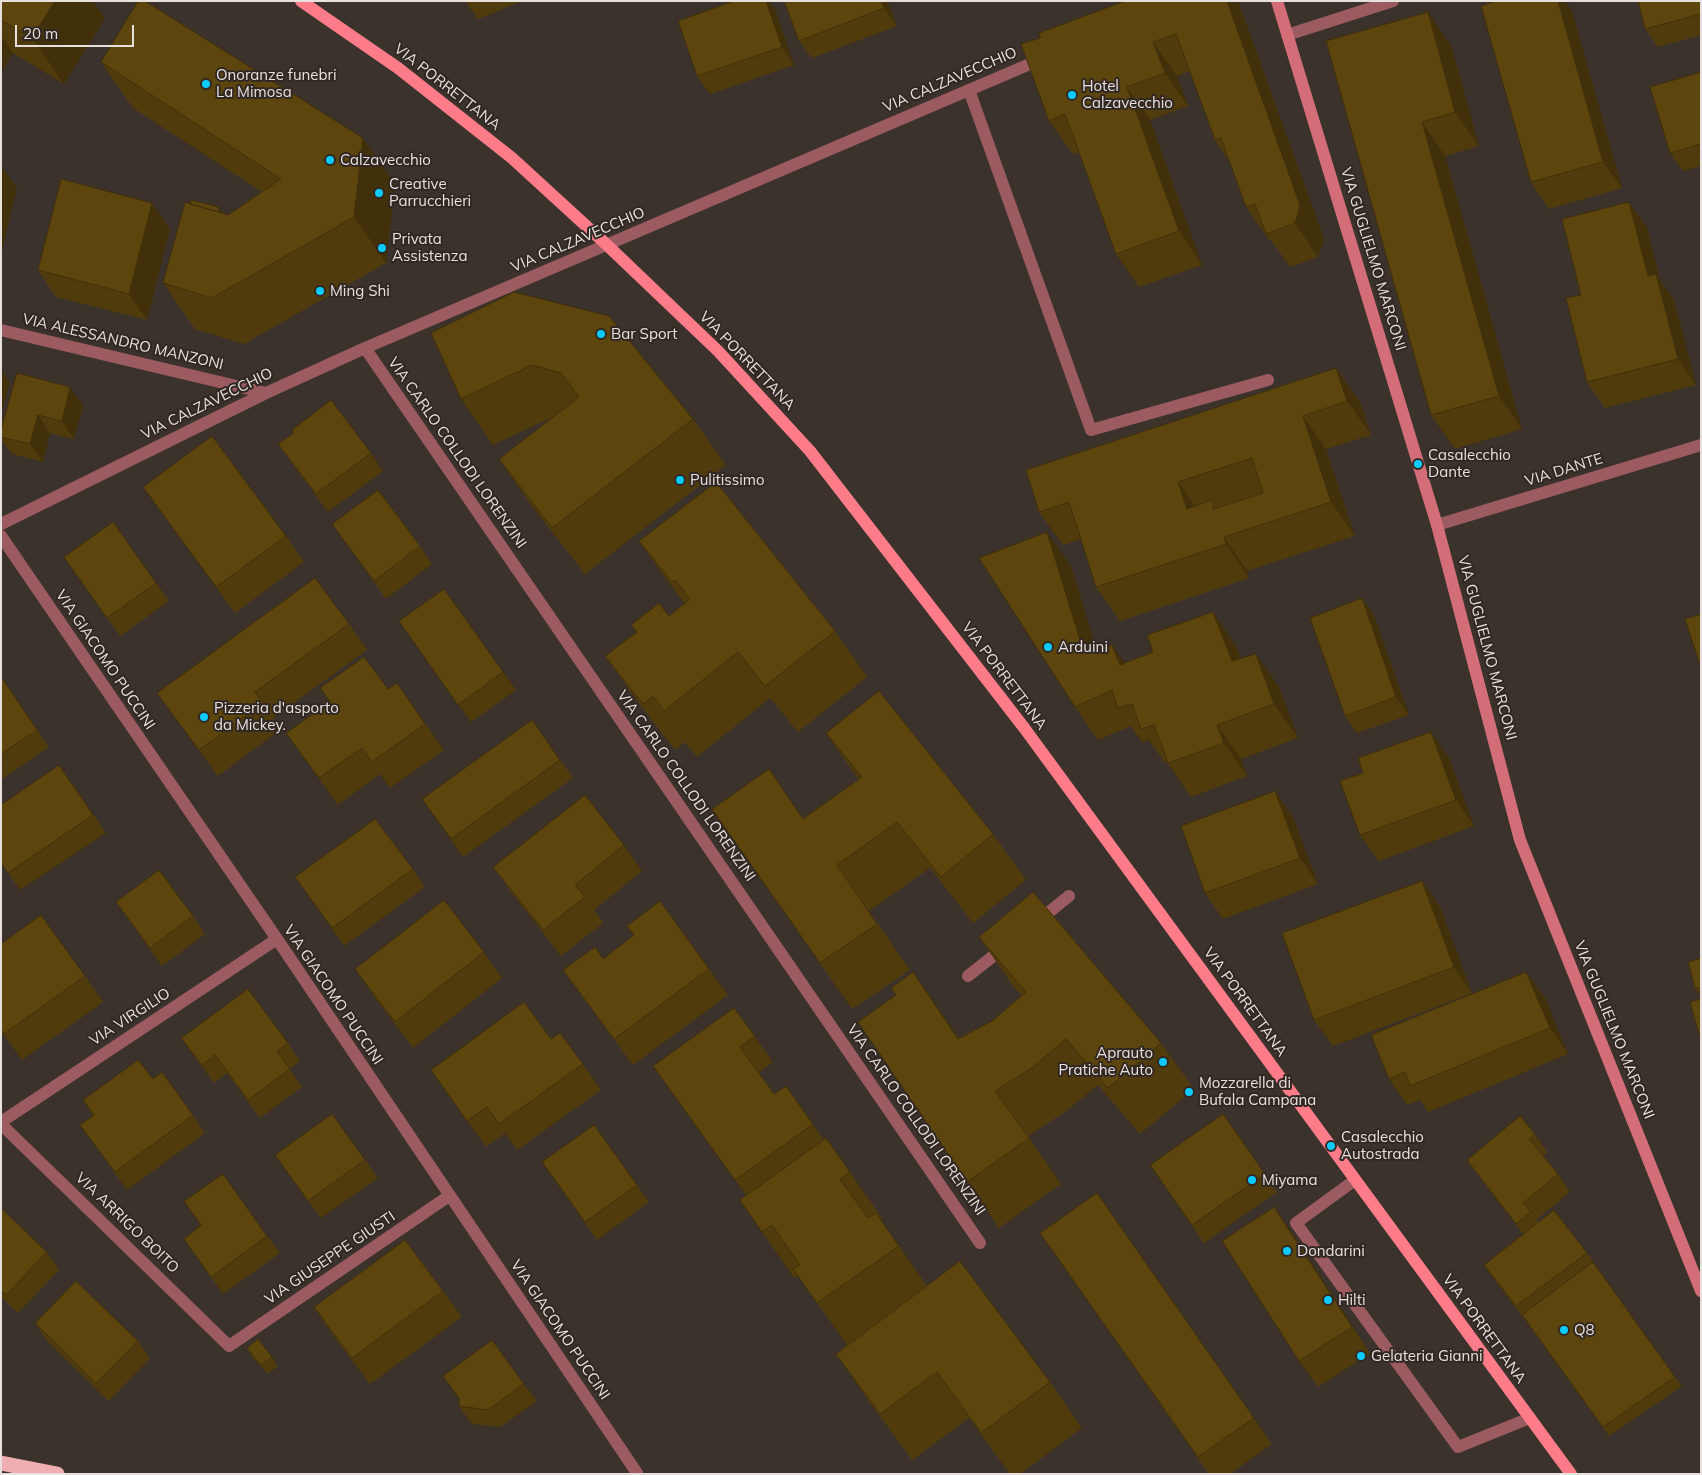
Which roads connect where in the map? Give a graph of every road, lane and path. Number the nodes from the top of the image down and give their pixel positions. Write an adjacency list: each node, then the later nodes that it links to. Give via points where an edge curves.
1 (301, 1): 7 (main road, VIA PORRETTANA, via 398,68 512,158)
2 (1277, 1): 4 (main road, VIA GUGLIELMO MARCONI)
3 (1393, 1): 4 (street)
4 (1287, 36): 14 (main road, VIA GUGLIELMO MARCONI)
5 (1058, 51): 6 (street, VIA CALZAVECCHIO)
6 (969, 90): 7 (street, VIA CALZAVECCHIO); 10 (street, via 1090,430)
7 (607, 245): 9 (street, VIA CALZAVECCHIO); 22 (main road, VIA PORRETTANA, via 718,351 810,451 1025,729)
8 (1, 330): 11 (street, VIA ALESSANDRO MANZONI)
9 (365, 348): 11 (street, VIA CALZAVECCHIO); 24 (street, VIA CARLO COLLODI LORENZINI)
10 (1268, 380)
11 (266, 393): 13 (street, VIA CALZAVECCHIO)
12 (1701, 445): 14 (street, VIA DANTE)
13 (1, 524)
14 (1438, 525): 25 (main road, VIA GUGLIELMO MARCONI, via 1520,840)
15 (1, 536): 18 (street, VIA GIACOMO PUCCINI)
16 (1069, 896): 17 (street)
17 (1030, 927)
18 (276, 939): 21 (street, VIA VIRGILIO); 23 (street, VIA GIACOMO PUCCINI)
19 (1015, 939): 20 (street)
20 (968, 976)
21 (1, 1123): 27 (street, VIA ARRIGO BOITO)
22 (1355, 1180): 28 (main road, VIA PORRETTANA); 28 (street, via 1296,1222 1458,1447)
23 (450, 1196): 27 (street, VIA GIUSEPPE GIUSTI); 30 (street, VIA GIACOMO PUCCINI)
24 (980, 1243)
25 (1698, 1277): 26 (main road, VIA GUGLIELMO MARCONI)
26 (1701, 1291)
27 (229, 1346)
28 (1530, 1418): 32 (main road, VIA PORRETTANA)
29 (1, 1463): 31 (highway)
30 (637, 1473)
31 (56, 1474)
32 (1570, 1474)

